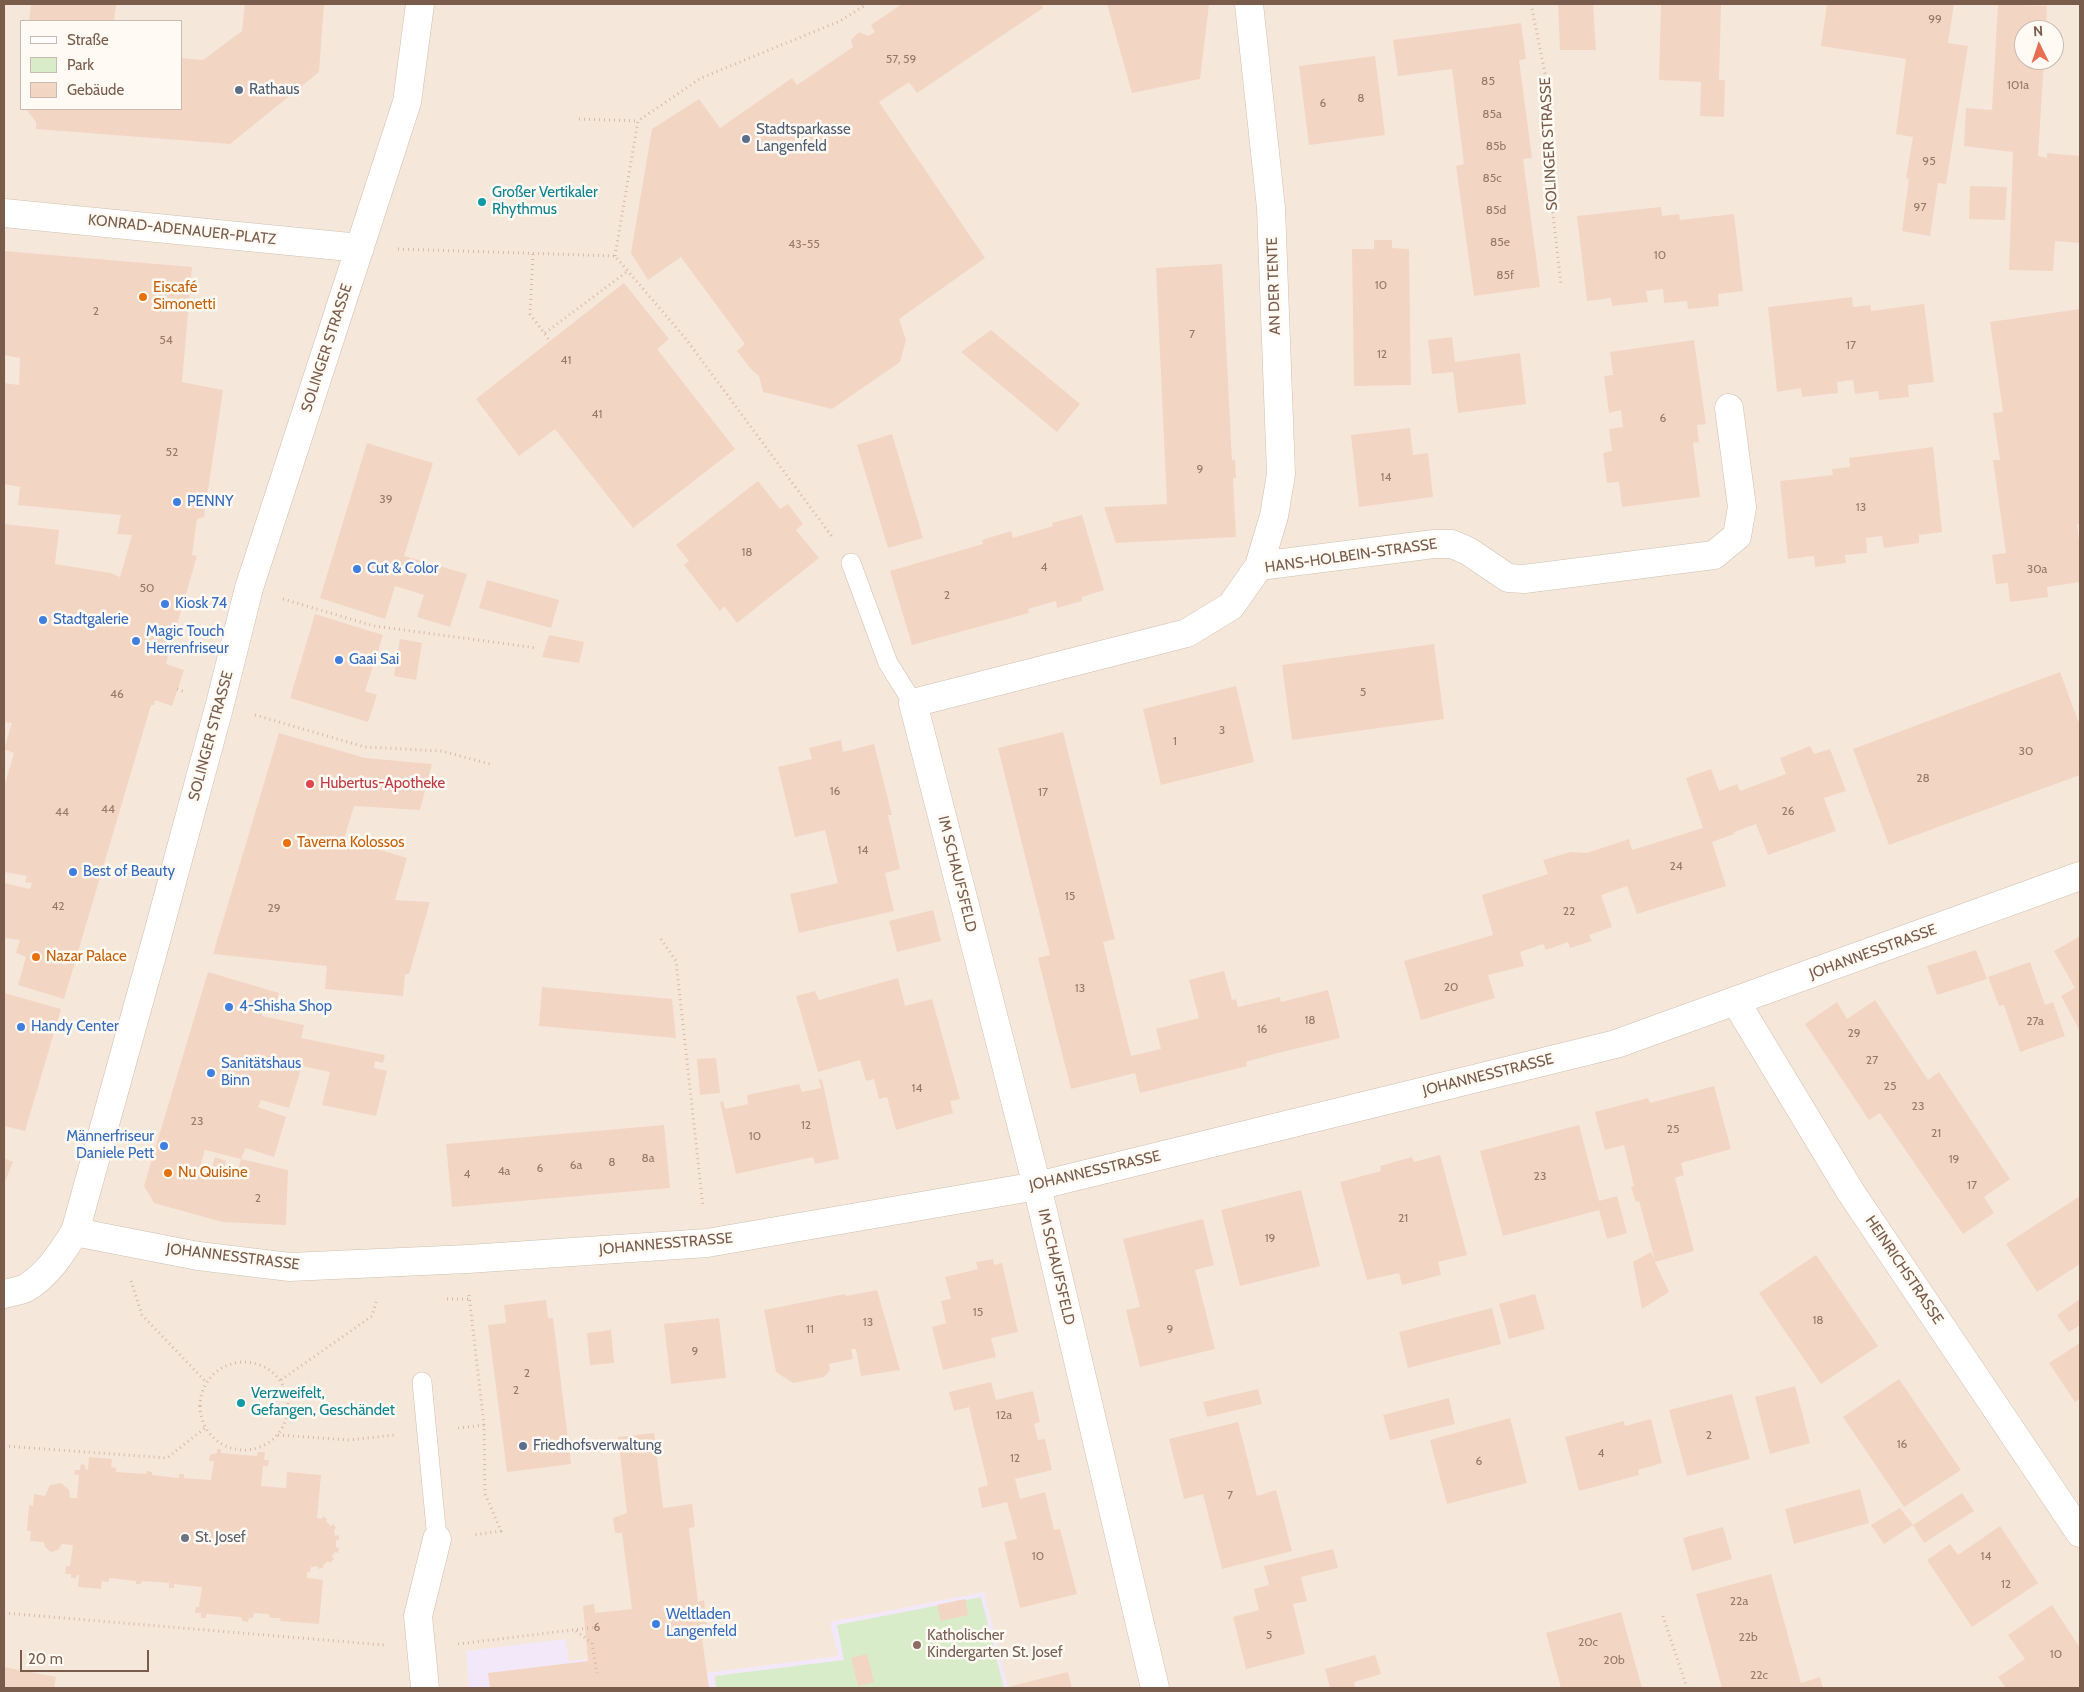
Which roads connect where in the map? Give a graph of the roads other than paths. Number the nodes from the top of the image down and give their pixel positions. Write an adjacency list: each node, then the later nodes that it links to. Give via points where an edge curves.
1 (420, 4): 4 (street, SOLINGER STRASSE, via 407,102)
2 (1249, 4): 7 (street, AN DER TENTE, via 1271,208 1281,474 1274,516)
3 (4, 213): 4 (street, KONRAD-ADENAUER-PLATZ)
4 (360, 248): 12 (street, SOLINGER STRASSE, via 249,588)
5 (1729, 408): 7 (street, HANS-HOLBEIN-STRASSE, via 1742,508 1737,536 1714,555 1524,580 1508,578 1452,544)
6 (851, 563): 8 (lane, via 888,663)
7 (1259, 566): 8 (street, HANS-HOLBEIN-STRASSE, via 1231,606 1187,633)
8 (913, 703): 11 (street, IM SCHAUFSFELD)
9 (2080, 876): 10 (street, JOHANNESSTRASSE)
10 (1736, 1002): 11 (street, JOHANNESSTRASSE, via 1616,1044); 15 (street, HEINRICHSTRASSE, via 1850,1191)
11 (1037, 1186): 12 (street, JOHANNESSTRASSE, via 707,1243 290,1268 198,1256); 18 (street, IM SCHAUFSFELD)
12 (75, 1232): 13 (street, SOLINGER STRASSE, via 61,1255 43,1274 26,1288)
13 (4, 1294)
14 (422, 1382): 16 (lane)
15 (2080, 1533)
16 (437, 1539): 17 (street, via 418,1616)
17 (425, 1688)
18 (1155, 1688)

